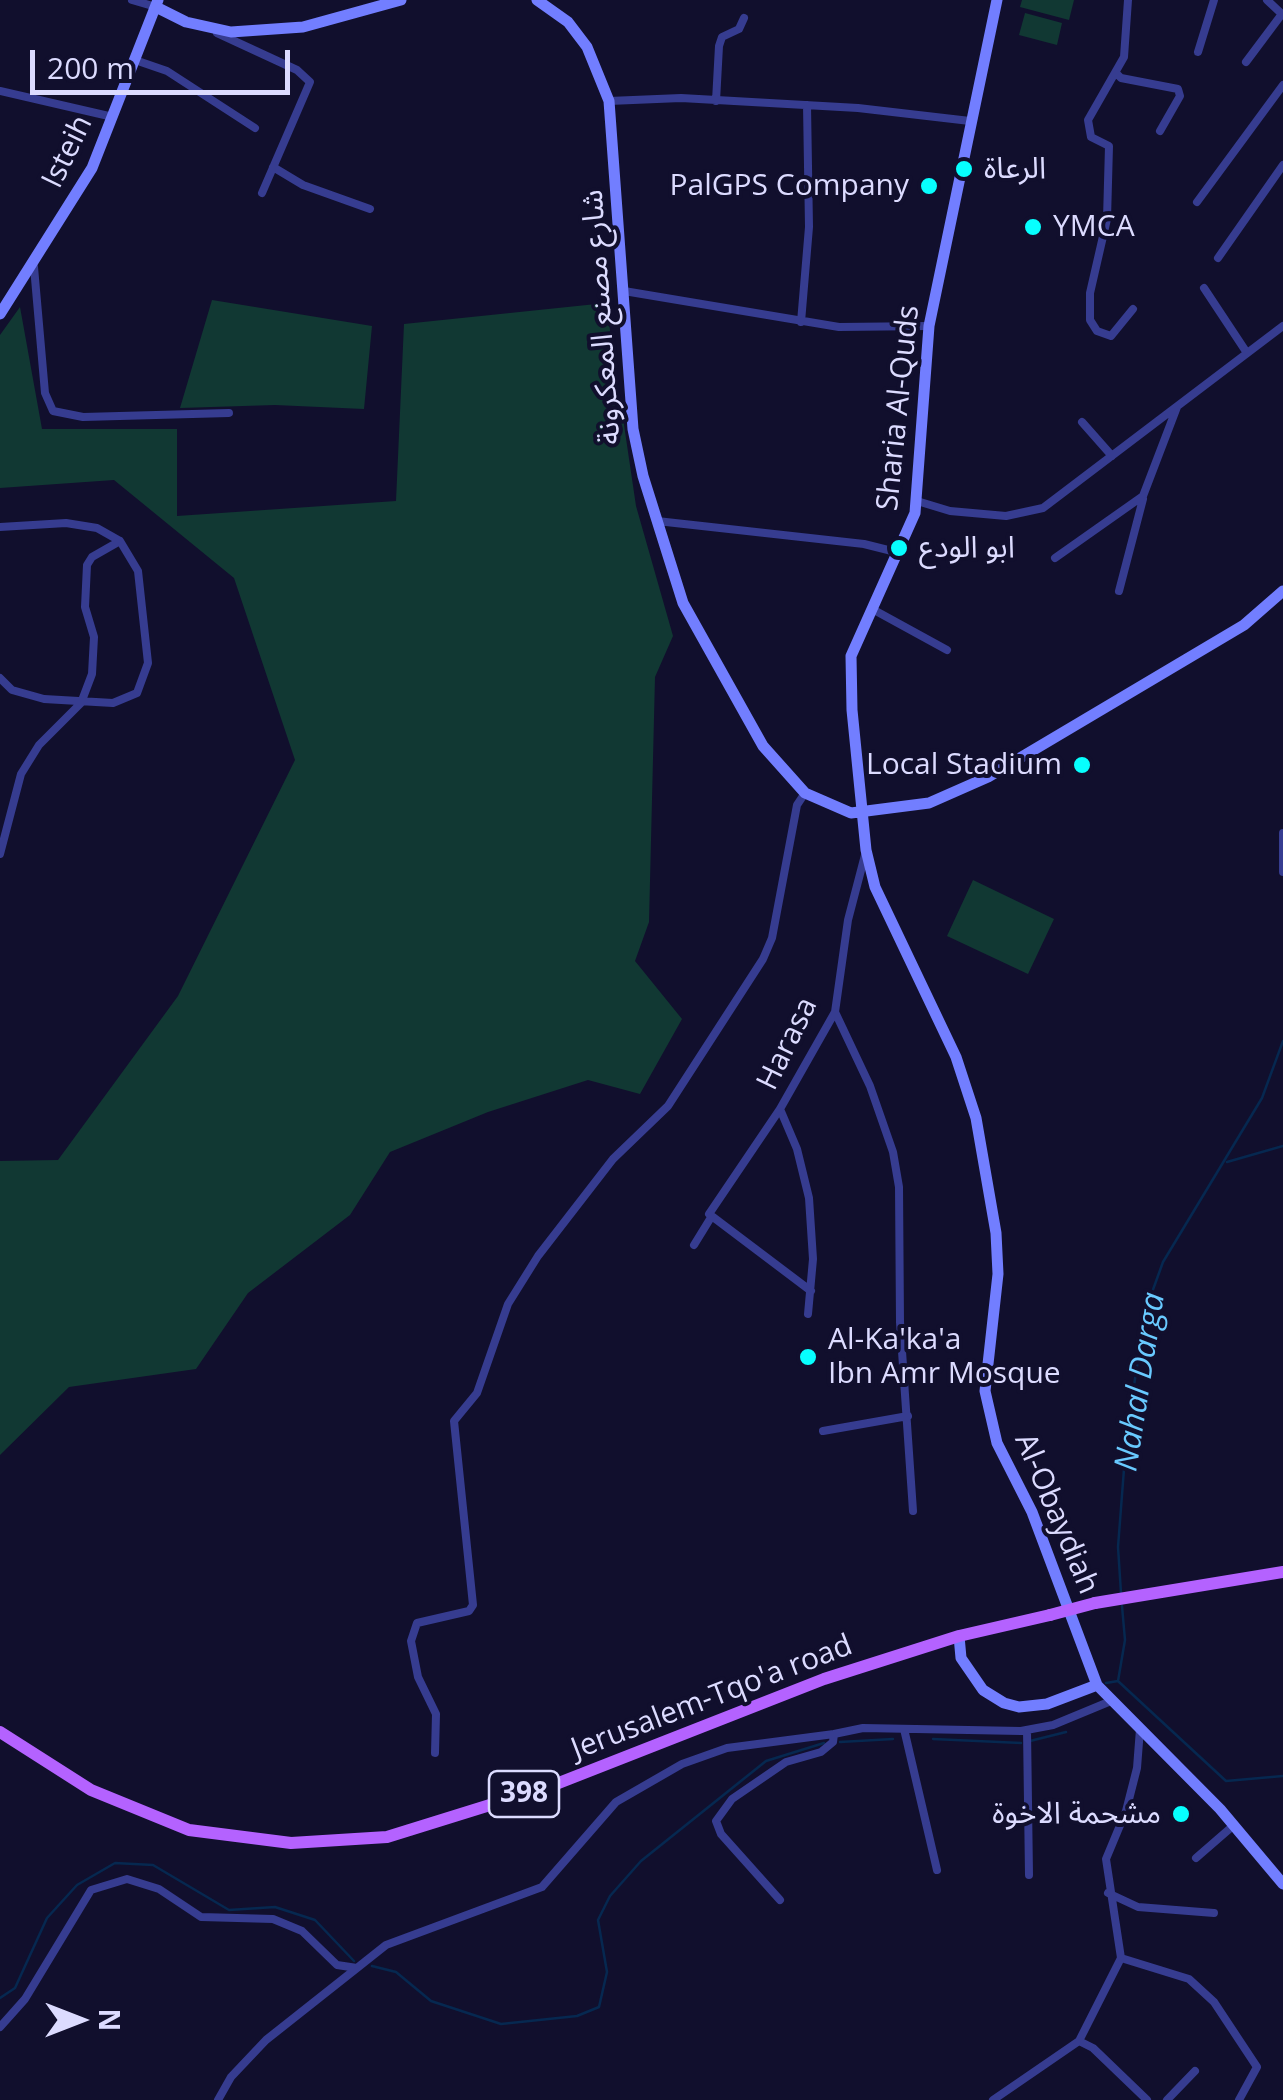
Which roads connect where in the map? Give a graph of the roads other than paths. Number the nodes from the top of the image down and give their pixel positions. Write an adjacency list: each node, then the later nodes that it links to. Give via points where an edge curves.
1 (132, 0): 8 (street)
2 (401, 0): 11 (main road, via 303,26)
3 (537, 0): 19 (main road, شارع مصنع المعكرونة, via 568,22 587,47)
4 (998, 0): 22 (main road, Sharia Al-Quds)
5 (1128, 0): 15 (street, via 1128,43)
6 (1214, 0): 12 (street)
7 (1266, 0): 9 (street)
8 (157, 4): 11 (main road); 13 (main road, Isteih)
9 (1282, 14): 14 (street)
10 (744, 18): 18 (street, via 739,29 722,37)
11 (208, 29): 26 (street, via 310,82)
12 (1198, 52)
13 (135, 60): 21 (main road, Isteih); 23 (street, via 167,71)
14 (1246, 62)
15 (1116, 73): 24 (street, via 1178,89); 34 (street, via 1088,120 1091,137 1109,146 1107,219 1090,320 1097,332 1111,336)
16 (1283, 84): 28 (street)
17 (0, 91): 21 (street)
18 (716, 101): 19 (street); 20 (street)
19 (609, 102): 33 (main road, شارع مصنع المعكرونة)
20 (806, 105): 22 (street); 36 (street, via 809,227)
21 (113, 117): 31 (main road, Isteih, via 92,168)
22 (970, 120): 37 (main road, Sharia Al-Quds)
23 (255, 128)
24 (1160, 131)
25 (1283, 165): 30 (street)
26 (274, 167): 27 (street); 29 (street, via 302,186)
27 (262, 193)
28 (1196, 202)
29 (370, 209)
30 (1218, 258)
31 (34, 266): 35 (main road, Isteih); 41 (street, via 45,393 53,411 100,418)
32 (1204, 288): 39 (street)
33 (624, 291): 36 (street); 46 (main road, شارع مصنع المعكرونة, via 634,429)
34 (1133, 309)
35 (0, 314)
36 (801, 322): 37 (street, via 860,329)
37 (929, 326): 45 (main road, Sharia Al-Quds)
38 (1283, 326): 39 (street)
39 (1246, 353): 40 (street)
40 (1178, 403): 43 (street); 44 (street)
41 (229, 413)
42 (1082, 422): 43 (street)
43 (1112, 456): 45 (street, via 1043,508 1021,515 950,511)
44 (1143, 496): 50 (street); 51 (street)
45 (918, 501): 49 (main road, Sharia Al-Quds)
46 (656, 521): 49 (street); 57 (main road, شارع مصنع المعكرونة, via 683,602 742,713)
47 (0, 527): 48 (street, via 66,523 97,528)
48 (120, 542): 56 (street, via 87,565 85,607 94,656); 56 (street, via 138,571 148,663 137,693 113,703)
49 (900, 553): 53 (main road, Sharia Al-Quds)
50 (1055, 558)
51 (1118, 591)
52 (1283, 591): 58 (main road, via 1244,626 988,776 929,803)
53 (874, 610): 54 (street); 58 (main road, Sharia Al-Quds, via 851,656)
54 (947, 650)
55 (0, 678): 56 (street, via 12,690)
56 (81, 703): 61 (street, via 21,774)
57 (805, 793): 58 (main road, شارع مصنع المعكرونة, via 840,812); 81 (street, via 764,959 668,1106 613,1159 538,1256 508,1304 477,1393 454,1420 473,1605 417,1623 411,1640 418,1677 436,1714)
58 (862, 813): 60 (main road, Al-Obaydiah)
59 (1283, 833): 62 (street)
60 (866, 850): 63 (street, Harasa); 74 (main road, Al-Obaydiah, via 882,904 956,1057 976,1118 998,1274 986,1352 988,1412)
61 (0, 854)
62 (1283, 872)
63 (835, 1012): 64 (street, Harasa); 69 (street, via 893,1152)
64 (780, 1109): 65 (street); 67 (street, Harasa, via 809,1198)
65 (710, 1218): 66 (street); 67 (street)
66 (694, 1245)
67 (810, 1291): 68 (street, Harasa)
68 (808, 1314)
69 (908, 1416): 70 (street); 71 (street)
70 (824, 1431)
71 (913, 1511)
72 (1283, 1572): 73 (main road, Jerusalem-Tqo'a road / 398, bridge, via 1095,1602)
73 (959, 1636): 74 (main road, via 962,1658 983,1690 1004,1703 1046,1704); 79 (main road, Jerusalem-Tqo'a road / 398, via 824,1679 551,1786 387,1837 291,1843 189,1830 91,1790)
74 (1098, 1685): 75 (main road, Al-Obaydiah)
75 (1112, 1701): 76 (main road, Al-Obaydiah); 78 (street)
76 (1140, 1728): 82 (main road, Al-Obaydiah); 87 (street, via 1126,1811 1106,1858)
77 (904, 1729): 78 (street); 80 (street); 84 (street)
78 (1027, 1730): 85 (street)
79 (0, 1732)
80 (834, 1734): 88 (street, via 821,1752 756,1780 716,1821); 91 (street, via 727,1748 682,1764 616,1802 542,1887 386,1945)
81 (435, 1753)
82 (1234, 1826): 83 (street); 86 (main road, Al-Obaydiah)
83 (1196, 1858)
84 (937, 1870)
85 (1029, 1875)
86 (1283, 1884)
87 (1108, 1894): 89 (street, via 1138,1906); 90 (street)
88 (780, 1900)
89 (1214, 1912)
90 (1121, 1958): 93 (street); 99 (street, via 1188,1979 1214,2002 1257,2067)
91 (357, 1968): 92 (street, via 336,1965 302,1932 273,1919 201,1917 159,1889 127,1880 91,1890); 95 (street, via 266,2040)
92 (0, 2028)
93 (1079, 2041): 96 (street); 97 (street)
94 (1195, 2071): 98 (street)
95 (218, 2100)
96 (993, 2100)
97 (1147, 2100)
98 (1167, 2100)
99 (1239, 2100)

